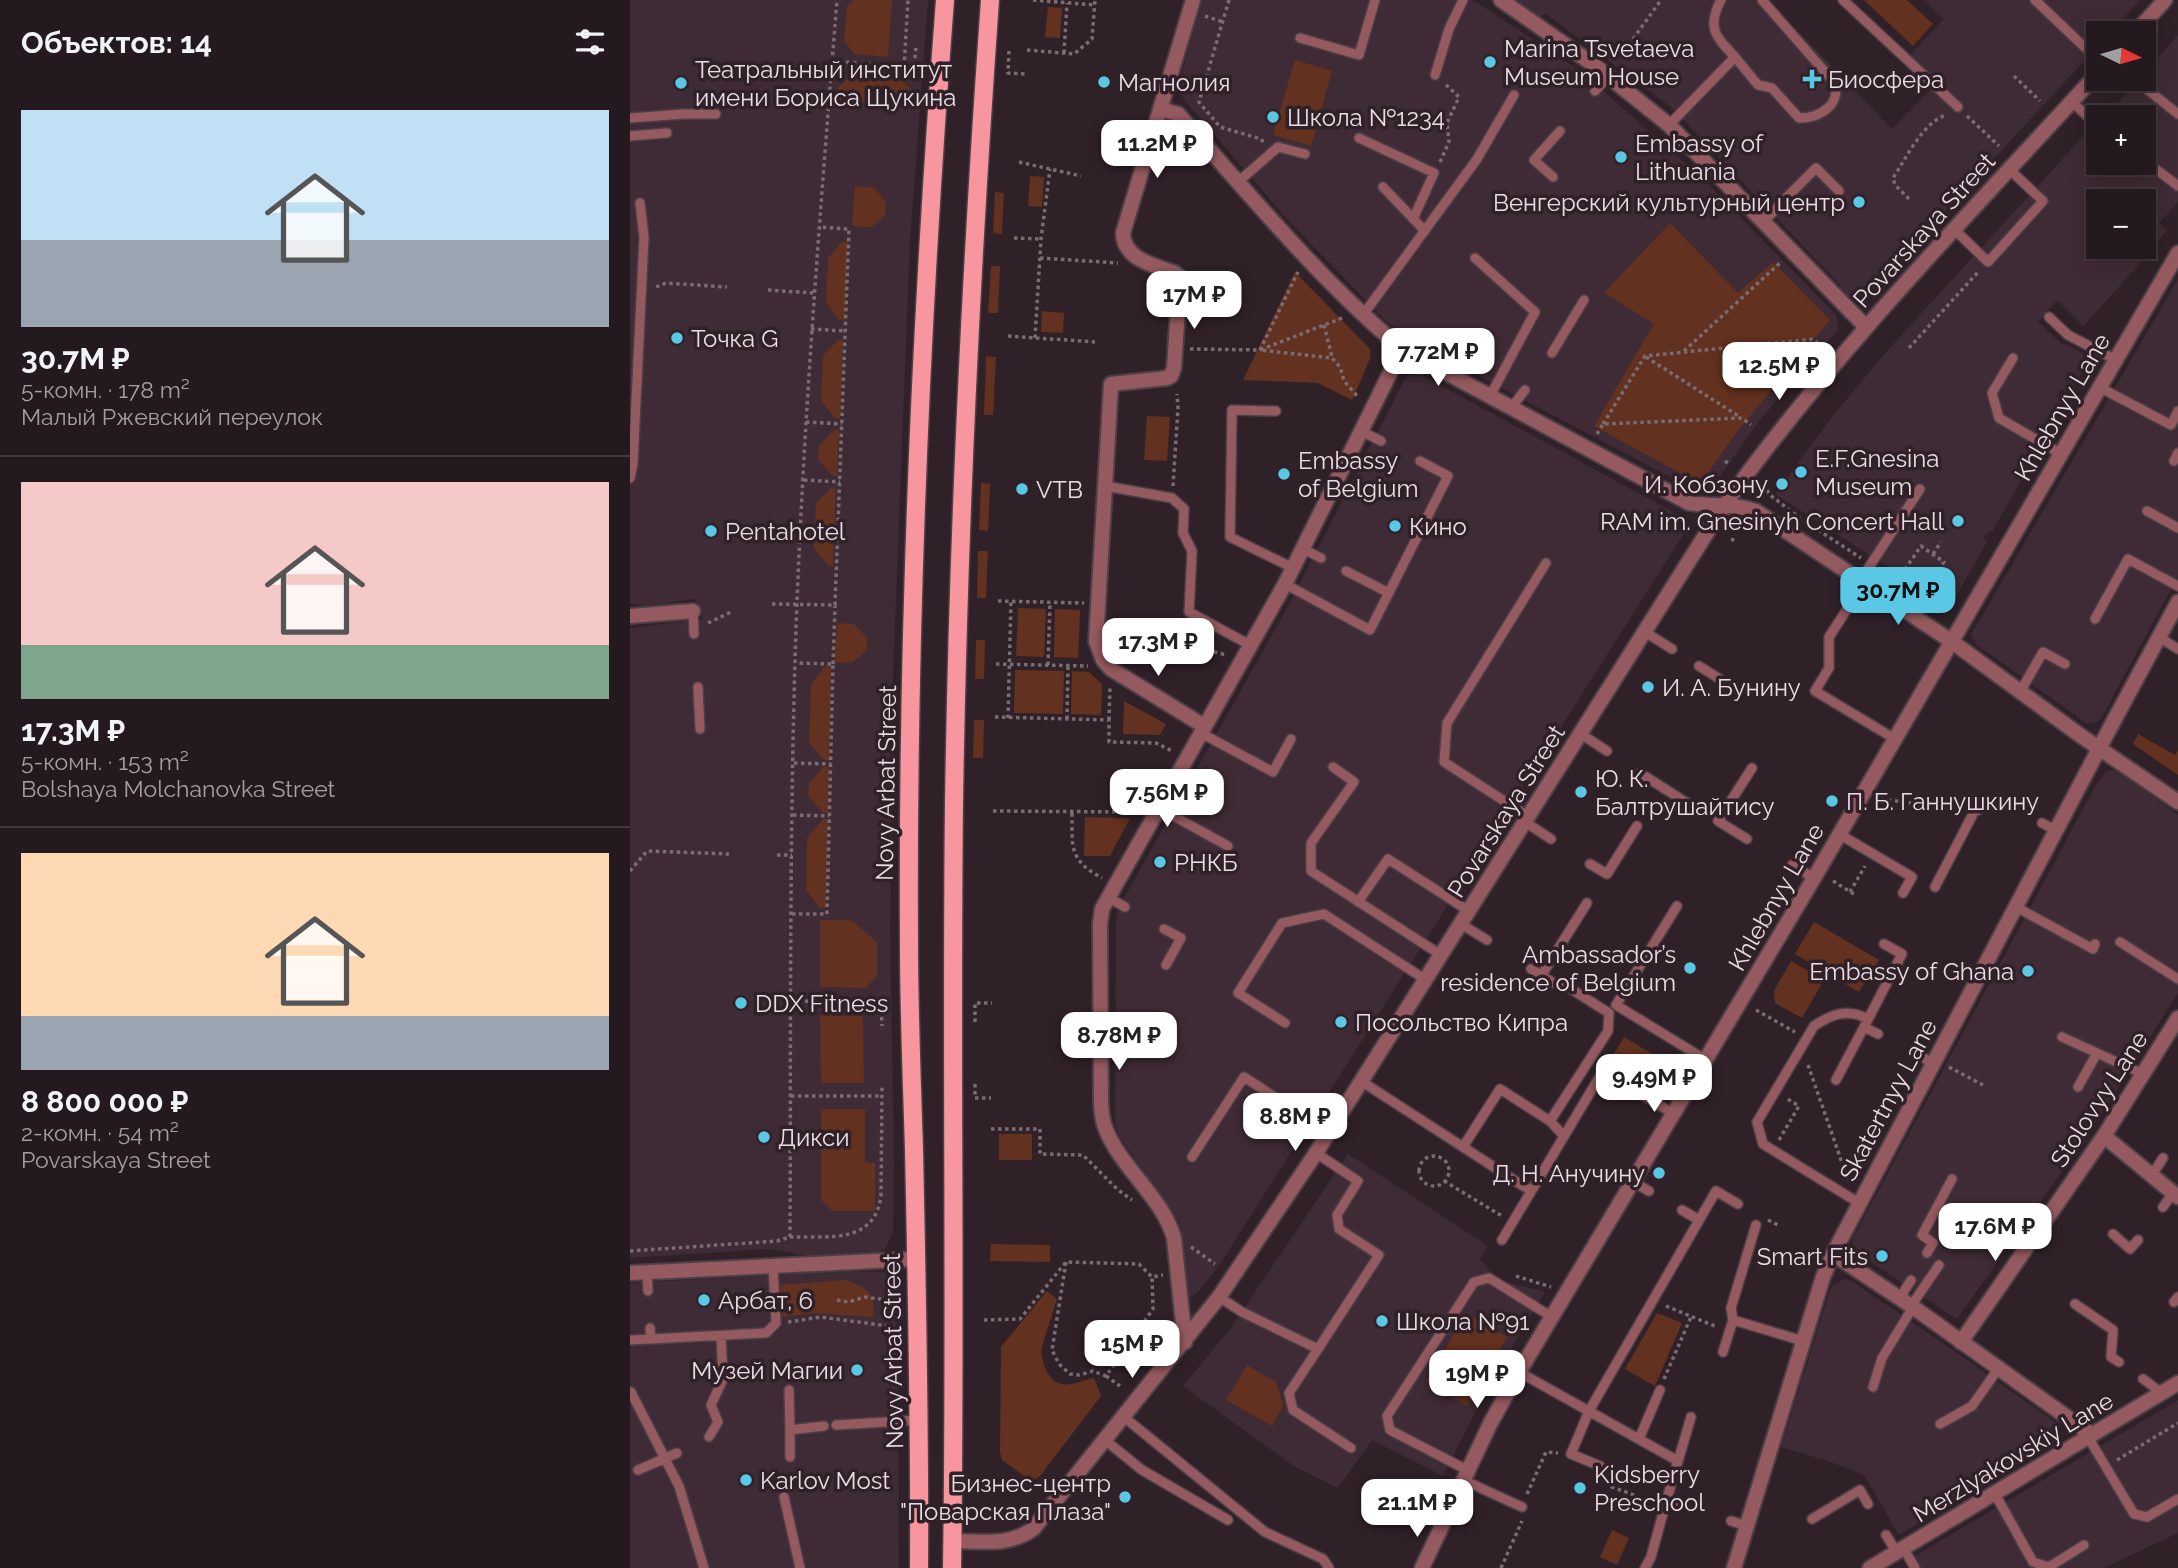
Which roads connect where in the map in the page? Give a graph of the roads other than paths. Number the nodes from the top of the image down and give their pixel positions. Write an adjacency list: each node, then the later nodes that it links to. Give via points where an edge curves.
1 (945, 0): 186 (main road, Novy Arbat Street, via 928,228 910,778)
2 (990, 0): 249 (main road, via 973,243 957,648)
3 (1193, 0): 25 (street)
4 (1375, 0): 14 (lane, via 1359,55)
5 (1463, 0): 18 (lane)
6 (1721, 0): 17 (lane, via 1713,22 1715,35)
7 (1762, 0): 17 (lane, via 1833,81 1838,90 1836,100 1819,115 1798,118 1772,88 1758,85)
8 (1843, 0): 26 (lane)
9 (2035, 0): 15 (lane)
10 (2165, 0): 12 (street)
11 (1506, 1): 13 (street)
12 (2146, 21)
13 (1553, 36): 16 (lane); 19 (street)
14 (1300, 38)
15 (2086, 49)
16 (1542, 52)
17 (1735, 57): 31 (lane)
18 (1435, 75)
19 (1608, 77): 21 (lane); 31 (street)
20 (2086, 87): 24 (street, Povarskaya Street)
21 (1595, 91)
22 (2149, 91): 28 (lane)
23 (1514, 95): 48 (lane, via 1477,159)
24 (2072, 102): 29 (lane); 38 (street, Povarskaya Street)
25 (1160, 109): 40 (street, via 1178,114); 71 (street, via 1124,227 1124,242 1133,256 1180,277 1174,368 1167,378 1111,384)
26 (1960, 110)
27 (716, 114): 30 (lane)
28 (2178, 114)
29 (2086, 115)
30 (630, 118)
31 (1669, 125): 46 (street)
32 (1560, 131): 39 (lane, via 1534,160)
33 (667, 133): 34 (lane)
34 (630, 136)
35 (1359, 138): 45 (lane, via 1434,173)
36 (1305, 155): 40 (lane, via 1278,147)
37 (2156, 169): 41 (lane)
38 (2010, 170): 47 (street, Povarskaya Street); 47 (lane, via 2043,201 1988,262)
39 (1553, 177)
40 (1238, 181): 52 (street)
41 (2178, 186)
42 (1383, 187): 45 (lane)
43 (1839, 191): 46 (lane, via 1815,168)
44 (640, 203): 54 (lane, via 645,236)
45 (1413, 219): 48 (lane)
46 (1763, 222): 55 (street)
47 (1955, 230): 55 (street, Povarskaya Street)
48 (1425, 231): 52 (lane)
49 (2178, 253): 59 (street, Khlebnyy Lane)
50 (1475, 258): 62 (lane, via 1535,312)
51 (1584, 300): 57 (lane)
52 (1363, 315): 56 (street)
53 (2049, 317): 59 (lane, via 2068,334)
54 (635, 326): 70 (lane)
55 (1866, 327): 73 (street, Povarskaya Street, via 1782,426)
56 (1402, 349): 62 (street); 66 (street)
57 (1552, 353)
58 (2013, 358): 68 (lane, via 1992,393 1999,418)
59 (2116, 360): 60 (street, Khlebnyy Lane)
60 (2099, 387): 65 (lane, via 2171,425); 68 (street, Khlebnyy Lane)
61 (1525, 390): 63 (lane)
62 (1490, 396): 63 (street)
63 (1511, 408): 73 (street, via 1689,503)
64 (1276, 411): 79 (lane, via 1232,410 1230,537)
65 (2178, 411)
66 (1361, 431): 67 (lane); 76 (street)
67 (1381, 441)
68 (2061, 454): 92 (street, Khlebnyy Lane)
69 (1420, 461): 84 (lane, via 1448,476)
70 (630, 478)
71 (1105, 486): 93 (lane, via 1172,498 1184,509 1183,533 1192,551 1189,611); 102 (street, via 1098,650 1111,669)
72 (1920, 489): 81 (lane)
73 (1725, 504): 81 (street, via 1756,511); 89 (street, Povarskaya Street)
74 (2147, 511): 75 (lane)
75 (2178, 528)
76 (1303, 549): 77 (lane); 79 (street)
77 (1321, 558)
78 (1546, 563): 115 (lane, via 1447,723 1444,762)
79 (1293, 568): 82 (street)
80 (1346, 571): 84 (lane)
81 (1862, 582): 92 (street); 105 (lane, via 1829,637 1829,668 1815,691)
82 (1285, 584): 84 (lane, via 1370,630); 93 (street)
83 (2178, 586): 88 (lane, via 2128,559)
84 (1389, 593)
85 (2178, 603): 91 (street, Skatertnyy Lane)
86 (694, 611): 87 (street); 90 (lane)
87 (630, 616)
88 (2095, 620)
89 (1645, 632): 94 (lane); 103 (street, Povarskaya Street)
90 (694, 634)
91 (2159, 637): 95 (lane); 106 (street, Skatertnyy Lane)
92 (1951, 641): 100 (street); 105 (street, Khlebnyy Lane)
93 (1250, 645): 102 (street)
94 (1672, 649)
95 (2178, 649)
96 (2065, 664): 100 (lane, via 2043,652)
97 (1699, 666): 99 (lane)
98 (698, 687): 101 (lane)
99 (1734, 688)
100 (2020, 692): 106 (street)
101 (700, 729)
102 (1203, 729): 104 (lane, via 1273,772); 114 (street)
103 (1581, 734): 107 (lane); 115 (street, Povarskaya Street)
104 (1291, 739)
105 (1895, 739): 119 (street, Khlebnyy Lane)
106 (2100, 749): 111 (street); 118 (street, Skatertnyy Lane)
107 (1607, 751)
108 (1333, 766): 129 (lane, via 1354,782 1311,843 1311,871)
109 (1752, 768): 121 (lane, via 1718,821)
110 (1640, 773): 112 (lane)
111 (2178, 802)
112 (1687, 803)
113 (2006, 803): 126 (lane, via 1999,799 1974,812)
114 (1158, 808): 122 (lane); 128 (street)
115 (1527, 820): 120 (lane); 134 (street, Povarskaya Street)
116 (2042, 823): 118 (lane)
117 (1637, 826): 123 (lane, via 1607,874)
118 (2057, 831): 133 (street, Skatertnyy Lane)
119 (1839, 834): 125 (street, Khlebnyy Lane); 127 (lane, via 1912,877)
120 (1552, 839)
121 (1747, 839)
122 (1228, 846)
123 (1590, 864)
124 (1793, 865): 125 (lane)
125 (1814, 878): 154 (street, Khlebnyy Lane)
126 (1935, 887)
127 (1903, 893)
128 (1108, 898): 132 (lane); 203 (street, via 1100,924 1104,1125 1170,1222)
129 (1358, 901): 134 (lane, via 1388,859); 141 (lane)
130 (1587, 903): 144 (lane)
131 (1677, 906): 154 (lane, via 1616,1005)
132 (1125, 907)
133 (2016, 907): 140 (lane, via 2093,948); 155 (street, Skatertnyy Lane)
134 (1469, 911): 135 (street, Povarskaya Street)
135 (1461, 923): 137 (lane); 141 (street, Povarskaya Street)
136 (1164, 929): 142 (lane, via 1181,938)
137 (1487, 940)
138 (2120, 942): 145 (lane)
139 (1884, 944): 149 (lane, via 1902,954)
140 (2095, 944)
141 (1441, 955): 146 (street, Povarskaya Street)
142 (1166, 965)
143 (1531, 969): 144 (lane)
144 (1541, 976): 161 (lane, via 1609,1013 1608,1031)
145 (2178, 979)
146 (1426, 980): 148 (lane, via 1324,914 1282,923 1238,993); 158 (street, Povarskaya Street)
147 (2178, 1018): 156 (street, Stolovyy Lane)
148 (1285, 1023)
149 (1866, 1023): 150 (lane); 157 (lane); 175 (lane, via 1855,1013 1834,1015 1814,1026 1757,1122 1763,1144)
150 (1878, 1034)
151 (2062, 1037): 152 (lane)
152 (2097, 1053): 156 (lane); 159 (lane)
153 (1918, 1055): 155 (lane)
154 (1706, 1060): 160 (street, Khlebnyy Lane)
155 (1933, 1063): 175 (street, Skatertnyy Lane)
156 (2143, 1074): 164 (street, Stolovyy Lane)
157 (1836, 1080)
158 (1361, 1081): 162 (street, Povarskaya Street); 165 (lane)
159 (2078, 1087)
160 (1674, 1114): 163 (lane, via 1603,1071); 171 (street, Khlebnyy Lane)
161 (1550, 1121): 163 (lane); 165 (lane, via 1500,1089)
162 (1329, 1132): 166 (street, Povarskaya Street); 167 (lane, via 1244,1077)
163 (1564, 1136): 172 (lane)
164 (2104, 1136): 169 (street); 204 (street, Stolovyy Lane)
165 (1462, 1147): 172 (lane)
166 (1316, 1153): 193 (street, Povarskaya Street); 205 (lane, via 1358,1181 1337,1215 1339,1229 1379,1255)
167 (1192, 1157)
168 (2164, 1158): 169 (lane)
169 (2152, 1175): 174 (street)
170 (1952, 1179): 184 (lane, via 1922,1235 1933,1243)
171 (1633, 1182): 173 (lane); 196 (street, Khlebnyy Lane)
172 (1531, 1191): 182 (lane)
173 (1649, 1191)
174 (2176, 1195): 177 (lane)
175 (1859, 1203): 185 (street, Skatertnyy Lane)
176 (1738, 1204): 179 (lane, via 1716,1191)
177 (2163, 1207)
178 (1682, 1210): 179 (lane)
179 (1699, 1220): 217 (lane)
180 (1756, 1226): 197 (lane, via 1731,1308)
181 (2113, 1234): 183 (lane, via 2130,1249)
182 (1502, 1240)
183 (2137, 1240)
184 (1927, 1253)
185 (1833, 1254): 194 (street); 202 (street, Skatertnyy Lane)
186 (916, 1259): 188 (street); 220 (main road, Novy Arbat Street)
187 (1939, 1265): 194 (lane)
188 (773, 1267): 189 (street); 199 (lane, via 776,1323 766,1333)
189 (648, 1272): 190 (street); 192 (lane)
190 (630, 1273)
191 (1911, 1280): 194 (lane)
192 (649, 1291)
193 (1219, 1297): 203 (street, Povarskaya Street); 205 (lane)
194 (1908, 1304): 204 (street); 212 (lane)
195 (2075, 1304): 207 (lane, via 2113,1330 2111,1357)
196 (1552, 1317): 209 (street, Khlebnyy Lane); 236 (lane, via 1489,1278 1474,1282 1387,1416 1390,1430)
197 (1733, 1320): 202 (lane); 206 (lane)
198 (650, 1328): 200 (lane)
199 (721, 1336): 200 (lane); 226 (lane, via 723,1379 711,1405 718,1422)
200 (651, 1339): 201 (lane)
201 (630, 1340)
202 (1803, 1341): 247 (street, Skatertnyy Lane)
203 (1185, 1342): 218 (street, Povarskaya Street)
204 (1961, 1342): 208 (street)
205 (1318, 1349): 229 (lane, via 1289,1393 1293,1410)
206 (1723, 1352)
207 (2119, 1362)
208 (1998, 1369): 221 (lane, via 1972,1406); 225 (street)
209 (1519, 1372): 217 (lane); 236 (street, Khlebnyy Lane)
210 (2143, 1379): 216 (lane)
211 (2178, 1383): 216 (street, Merzlyakovskiy Lane)
212 (1873, 1387)
213 (789, 1390): 224 (lane)
214 (1660, 1390): 227 (lane)
215 (631, 1392): 232 (lane)
216 (2162, 1393): 225 (street, Merzlyakovskiy Lane)
217 (1589, 1411): 227 (lane); 234 (lane, via 1571,1454)
218 (1124, 1418): 228 (street, Povarskaya Street); 256 (lane, via 1265,1532 1323,1559)
219 (1691, 1418): 233 (lane)
220 (920, 1420): 222 (lane); 254 (main road, Novy Arbat Street)
221 (1940, 1424)
222 (836, 1425)
223 (824, 1426): 224 (lane)
224 (790, 1430): 231 (lane)
225 (2090, 1436): 237 (street, Merzlyakovskiy Lane); 239 (lane, via 2134,1514 2147,1517)
226 (709, 1437)
227 (1639, 1439): 233 (lane)
228 (1105, 1440): 245 (lane, via 1142,1470); 249 (street, Povarskaya Street, via 1033,1530 1008,1542)
229 (1351, 1448)
230 (677, 1453): 232 (lane)
231 (790, 1457)
232 (665, 1459): 235 (lane); 252 (lane, via 679,1486)
233 (1678, 1461): 240 (lane)
234 (1600, 1466)
235 (638, 1470)
236 (1465, 1475): 243 (lane); 257 (street, Khlebnyy Lane)
237 (1995, 1494): 250 (lane, via 2033,1562 2049,1567); 251 (street, Merzlyakovskiy Lane)
238 (784, 1497): 253 (lane)
239 (2178, 1499)
240 (1666, 1502): 242 (lane); 258 (lane)
241 (1868, 1504): 244 (lane, via 1860,1490)
242 (1679, 1506)
243 (1522, 1507)
244 (1812, 1519)
245 (1228, 1520)
246 (1731, 1521): 247 (lane)
247 (1747, 1526): 259 (street, Skatertnyy Lane)
248 (1886, 1535): 251 (lane)
249 (952, 1541): 255 (main road)
250 (2084, 1545)
251 (1901, 1551): 260 (street, Merzlyakovskiy Lane); 261 (lane)
252 (704, 1568)
253 (800, 1568)
254 (919, 1568)
255 (951, 1568)
256 (1329, 1568)
257 (1422, 1568)
258 (1645, 1568)
259 (1734, 1568)
260 (1870, 1568)
261 (1915, 1568)

